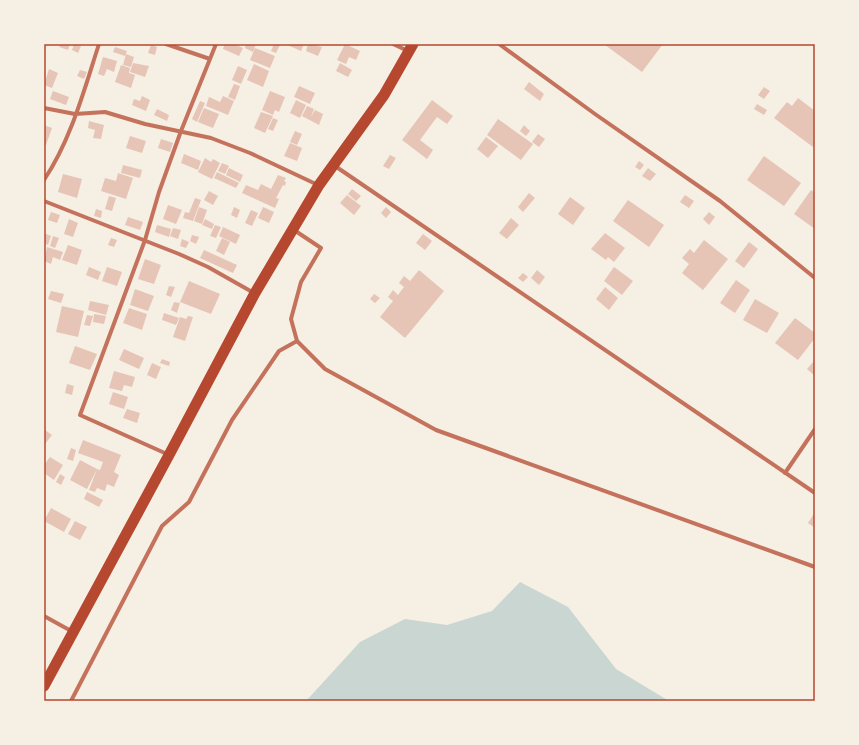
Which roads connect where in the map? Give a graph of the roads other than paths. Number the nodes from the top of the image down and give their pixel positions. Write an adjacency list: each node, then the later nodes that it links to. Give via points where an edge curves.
1 (100, 44): 9 (street)
2 (166, 44): 7 (street)
3 (216, 44): 7 (street)
4 (393, 44): 6 (street)
5 (500, 44): 17 (street, via 720,201)
6 (411, 47): 11 (highway, via 384,95)
7 (210, 60): 10 (street)
8 (44, 108): 9 (street)
9 (75, 114): 10 (street, via 105,112); 12 (street, via 54,165)
10 (181, 131): 13 (street, via 211,138 250,153); 16 (street)
11 (333, 165): 13 (highway); 22 (street)
12 (44, 180)
13 (319, 185): 15 (highway)
14 (44, 201): 16 (street)
15 (293, 229): 18 (highway); 19 (street, via 322,248 301,282 295,304 291,319)
16 (145, 240): 18 (street, via 208,267); 21 (street, via 80,414)
17 (815, 278)
18 (255, 293): 21 (highway)
19 (297, 341): 24 (street, via 325,369 436,430); 28 (street, via 279,351 232,420 189,502 162,526)
20 (815, 429): 22 (street)
21 (169, 455): 26 (highway)
22 (785, 473): 23 (street)
23 (815, 493)
24 (815, 567)
25 (44, 616): 26 (street)
26 (74, 632): 27 (highway)
27 (44, 686)
28 (71, 701)

